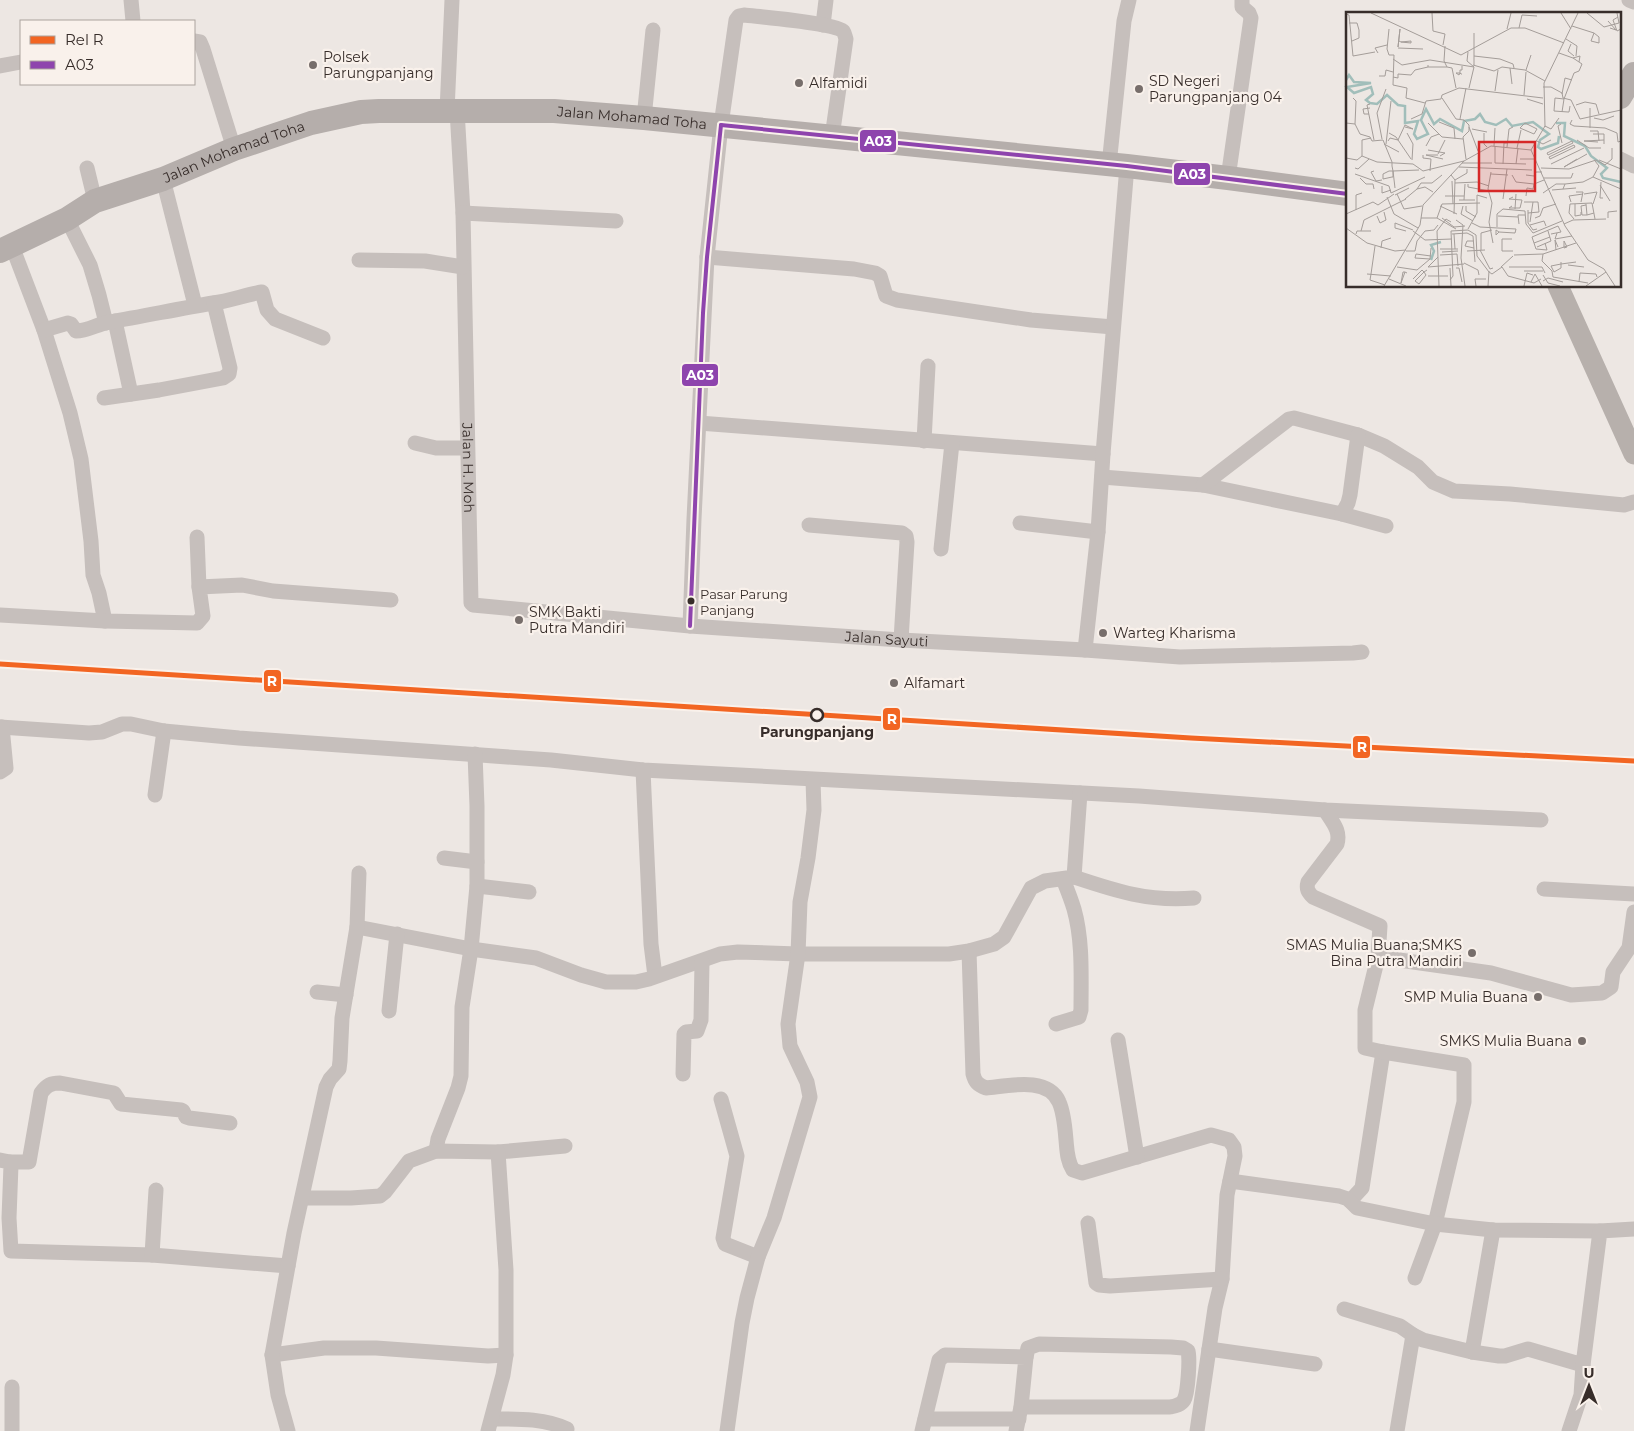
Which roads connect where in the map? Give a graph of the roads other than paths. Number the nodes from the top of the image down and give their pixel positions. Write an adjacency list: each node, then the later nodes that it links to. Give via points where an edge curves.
1 (131, 0): 8 (street)
2 (452, 0): 16 (street, Jalan H. Moh)
3 (826, 0): 9 (street)
4 (1129, 0): 22 (street, via 1124,21)
5 (1242, 0): 25 (street, via 1242,6 1251,18)
6 (1629, 0): 7 (street)
7 (1634, 2)
8 (129, 20)
9 (823, 25): 18 (street, via 739,16); 19 (street, via 842,31 846,39)
10 (653, 30): 17 (street)
11 (195, 41): 20 (street, via 200,42 203,49)
12 (20, 62): 13 (street)
13 (0, 66)
14 (1634, 74): 15 (main road)
15 (1622, 94)
16 (452, 110): 17 (main road, Jalan Mohamad Toha, via 554,111); 20 (main road, Jalan Mohamad Toha, via 379,111 338,116); 29 (street, Jalan H. Moh)
17 (644, 118): 18 (main road, Jalan Mohamad Toha)
18 (721, 125): 19 (main road, Jalan Mohamad Toha); 33 (street)
19 (832, 137): 22 (main road, Jalan Mohamad Toha)
20 (234, 149): 26 (main road, Jalan Mohamad Toha)
21 (1622, 160): 23 (street)
22 (1118, 166): 25 (main road, Jalan Mohamad Toha); 40 (street)
23 (1634, 166)
24 (87, 168): 28 (street)
25 (1228, 178): 27 (main road, Jalan Mohamad Toha)
26 (163, 179): 28 (main road, Jalan Mohamad Toha); 38 (street)
27 (1346, 194)
28 (95, 201): 30 (main road, Jalan Mohamad Toha)
29 (463, 212): 31 (street); 35 (street, Jalan H. Moh)
30 (67, 219): 32 (main road, Jalan Mohamad Toha); 39 (street, via 90,265)
31 (616, 221)
32 (6, 248): 41 (street)
33 (707, 257): 40 (street, via 854,269 880,276 886,296 896,300 1031,320); 46 (street)
34 (359, 260): 35 (street, via 425,261)
35 (463, 267): 52 (street, Jalan H. Moh)
36 (1559, 288): 47 (street)
37 (214, 303): 38 (street); 42 (street, via 262,292 267,310 275,319); 44 (street, via 230,368 227,376)
38 (195, 305): 39 (street)
39 (111, 322): 41 (street, via 81,331 76,331 68,323); 44 (street)
40 (1113, 328): 53 (street)
41 (44, 330): 68 (street, via 81,459 93,575)
42 (323, 338)
43 (928, 366): 49 (street)
44 (131, 394): 45 (street)
45 (104, 398)
46 (699, 423): 49 (street); 69 (street)
47 (1629, 429): 54 (street)
48 (1358, 435): 56 (street, via 1289,419); 57 (street, via 1384,446 1418,467 1433,482 1454,491 1624,505); 58 (street, via 1350,495)
49 (924, 441): 51 (street)
50 (414, 443): 52 (street, via 436,448)
51 (952, 443): 53 (street); 64 (street)
52 (467, 448): 69 (street, Jalan H. Moh, via 471,602 474,605)
53 (1103, 454): 55 (street)
54 (1634, 454)
55 (1102, 477): 56 (street); 62 (street)
56 (1203, 485): 58 (street)
57 (1634, 502)
58 (1342, 514): 61 (street)
59 (1020, 523): 62 (street)
60 (809, 525): 70 (street, via 902,533 906,536)
61 (1386, 526)
62 (1098, 532): 71 (street)
63 (197, 536): 65 (street)
64 (941, 549)
65 (199, 587): 66 (street, via 242,585 273,591); 68 (street, via 203,616 197,623)
66 (391, 600)
67 (0, 615): 68 (street)
68 (104, 621)
69 (690, 626): 70 (street, Jalan Sayuti)
70 (901, 640): 71 (street, Jalan Sayuti)
71 (1085, 650): 72 (street, Jalan Sayuti, via 1194,657)
72 (1362, 652)
73 (1, 727): 74 (street, via 89,733 131,724); 77 (street, via 6,768)
74 (164, 730): 75 (street); 80 (street)
75 (475, 754): 76 (street); 84 (street)
76 (643, 770): 78 (street); 101 (street)
77 (0, 772)
78 (813, 780): 79 (street); 98 (street, via 814,810 800,902)
79 (1080, 793): 81 (street); 86 (street)
80 (155, 795)
81 (1325, 810): 82 (street); 99 (street, via 1339,839 1308,882 1308,892 1380,926)
82 (1541, 820)
83 (444, 858): 84 (street)
84 (477, 862): 87 (street)
85 (359, 873): 93 (street)
86 (1068, 878): 91 (street, via 1146,898); 97 (street, via 1045,881 1031,888 1004,937 994,944); 105 (street, via 1081,960 1081,1010 1076,1019)
87 (477, 886): 89 (street); 96 (street)
88 (1544, 889): 90 (street)
89 (529, 892)
90 (1634, 894)
91 (1194, 898)
92 (1634, 912): 95 (street)
93 (357, 927): 94 (street); 103 (street)
94 (397, 934): 96 (street); 104 (street)
95 (1632, 948): 99 (street, via 1613,972 1611,988 1602,993 1572,995 1491,973)
96 (471, 949): 101 (street, via 536,958 606,982 636,982); 112 (street, via 462,1007 461,1076)
97 (969, 951): 98 (street, via 949,954); 114 (street, via 974,1080 986,1088 1036,1085 1053,1092 1060,1103 1071,1167 1076,1172)
98 (798, 954): 100 (street, via 738,952 720,954); 127 (street, via 788,1024 790,1046 807,1082 810,1097 774,1218)
99 (1378, 957): 107 (street, via 1365,1010 1365,1048)
100 (702, 962): 101 (street); 108 (street, via 701,1020 697,1031 684,1034)
101 (655, 976)
102 (318, 992): 103 (street)
103 (346, 995): 118 (street, via 339,1069 326,1087)
104 (389, 1011)
105 (1056, 1024)
106 (1118, 1040): 114 (street)
107 (1383, 1052): 119 (street, via 1362,1188); 121 (street, via 1464,1065 1464,1102)
108 (683, 1074)
109 (721, 1099): 127 (street, via 737,1156 724,1244)
110 (230, 1123): 115 (street, via 189,1118 182,1110 121,1104 114,1093 52,1083 41,1093 29,1162)
111 (565, 1146): 113 (street)
112 (436, 1151): 113 (street); 118 (street, via 409,1161 380,1196)
113 (498, 1152): 136 (street, via 506,1270)
114 (1137, 1157): 116 (street, via 1211,1135 1220,1136 1234,1147)
115 (5, 1161): 125 (street, via 9,1218)
116 (1230, 1181): 119 (street, via 1339,1196); 130 (street)
117 (156, 1190): 126 (street)
118 (302, 1198): 128 (street)
119 (1350, 1201): 121 (street, via 1356,1208)
120 (1088, 1223): 130 (street, via 1096,1283 1100,1285)
121 (1435, 1224): 123 (street); 129 (street)
122 (1634, 1229): 124 (street)
123 (1494, 1230): 124 (street); 134 (street)
124 (1600, 1231): 139 (street)
125 (6, 1251): 126 (street)
126 (152, 1255): 128 (street)
127 (758, 1257): 148 (street, via 742,1323)
128 (288, 1266): 135 (street)
129 (1415, 1278)
130 (1222, 1279): 133 (street)
131 (1344, 1309): 132 (street, via 1400,1326)
132 (1413, 1335): 134 (street); 150 (street)
133 (1209, 1349): 138 (street); 149 (street)
134 (1472, 1352): 139 (street, via 1505,1356 1528,1349)
135 (272, 1355): 136 (street, via 324,1348); 147 (street)
136 (506, 1355): 142 (street)
137 (1026, 1357): 141 (street); 141 (street, via 1028,1348 1038,1344 1177,1348 1188,1351 1190,1358 1185,1399 1180,1404); 143 (street, via 942,1357)
138 (1315, 1364)
139 (1583, 1365): 151 (street, via 1581,1395)
140 (12, 1387): 146 (street)
141 (1019, 1419): 143 (street)
142 (490, 1425): 144 (street, via 546,1422)
143 (923, 1425)
144 (567, 1429)
145 (0, 1430): 146 (street)
146 (11, 1431)
147 (288, 1431)
148 (727, 1431)
149 (1197, 1431)
150 (1397, 1431)
151 (1569, 1431)

